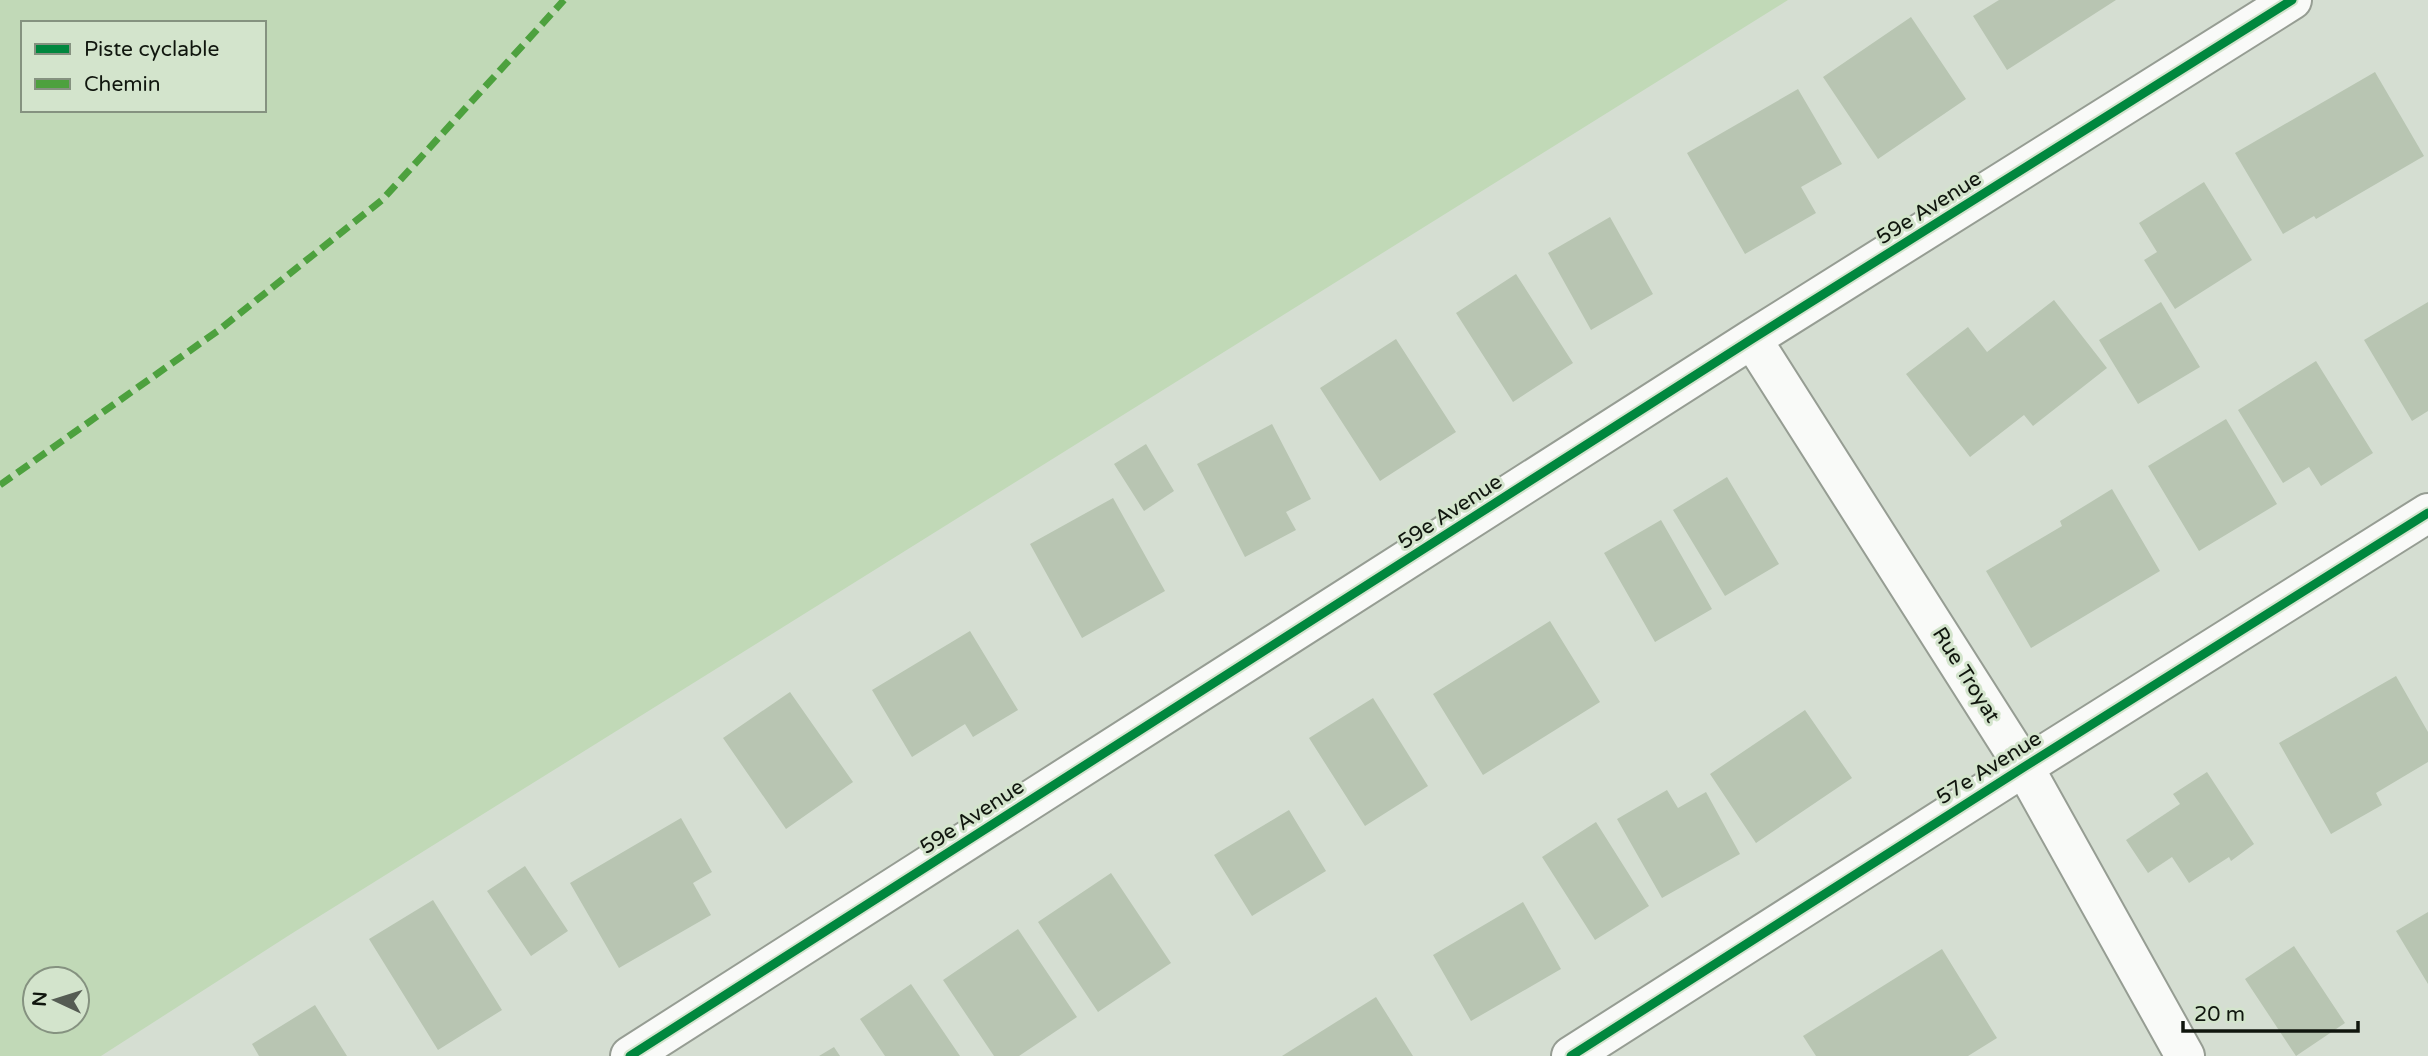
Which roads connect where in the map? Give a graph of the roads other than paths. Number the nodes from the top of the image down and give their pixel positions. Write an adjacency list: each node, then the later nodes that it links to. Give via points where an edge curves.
1 (2292, 0): 2 (street, 59e Avenue)
2 (1752, 340): 4 (street, Rue Troyat); 5 (street, 59e Avenue)
3 (2428, 513): 4 (street, 57e Avenue)
4 (2024, 767): 6 (street, 57e Avenue); 7 (street, Rue Troyat)
5 (630, 1056)
6 (1571, 1056)
7 (2185, 1056)

